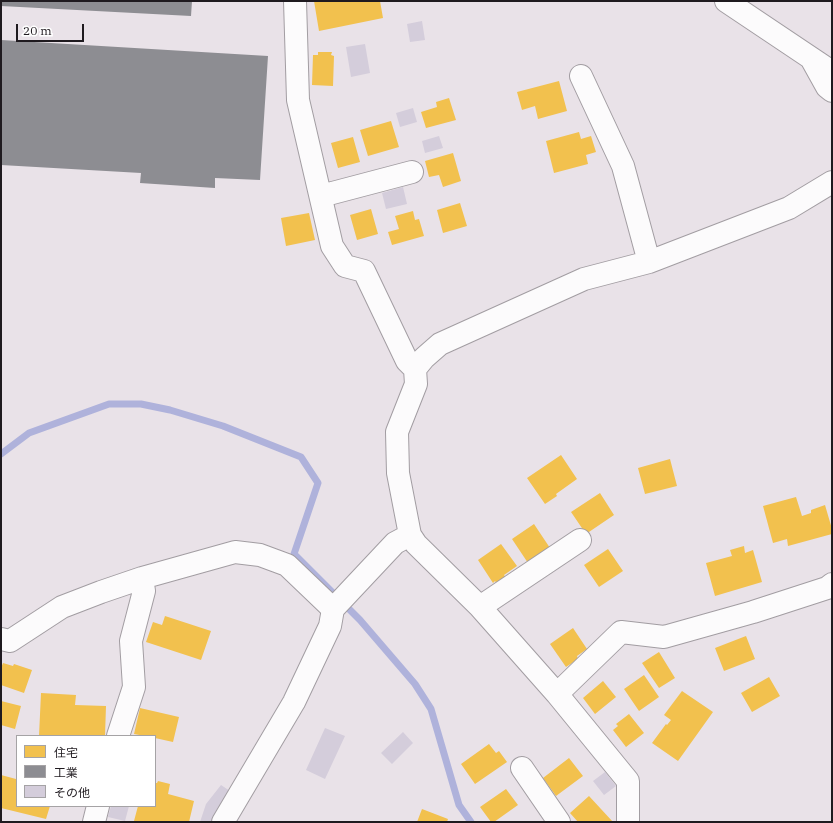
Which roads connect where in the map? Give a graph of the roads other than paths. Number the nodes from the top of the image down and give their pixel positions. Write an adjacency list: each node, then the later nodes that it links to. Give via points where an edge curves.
1 (295, 1): 9 (street, via 298,100)
2 (726, 1): 3 (street)
3 (811, 58): 4 (street); 6 (street)
4 (832, 72)
5 (581, 76): 10 (street, via 623,166)
6 (832, 91)
7 (412, 172): 9 (street)
8 (832, 182): 10 (street, via 788,208)
9 (321, 196): 11 (street, via 332,246 344,266 364,271 408,362)
10 (649, 262): 11 (street, via 584,279 440,344)
11 (415, 369): 12 (street, via 416,384 397,432 398,472)
12 (410, 535): 16 (street, via 395,543); 17 (street)
13 (580, 540): 17 (street)
14 (142, 578): 16 (street, via 235,552 260,555 287,565); 18 (street, via 62,607); 20 (street, via 144,591 131,641 134,688)
15 (832, 584): 19 (street, via 827,588 753,612 664,637 621,632)
16 (338, 603): 24 (street, via 330,626 294,702)
17 (480, 607): 19 (street)
18 (4, 644)
19 (556, 694): 26 (street, via 628,781)
20 (118, 735)
21 (522, 768): 25 (street)
22 (98, 807): 23 (street)
23 (94, 822)
24 (223, 822)
25 (560, 822)
26 (628, 822)

